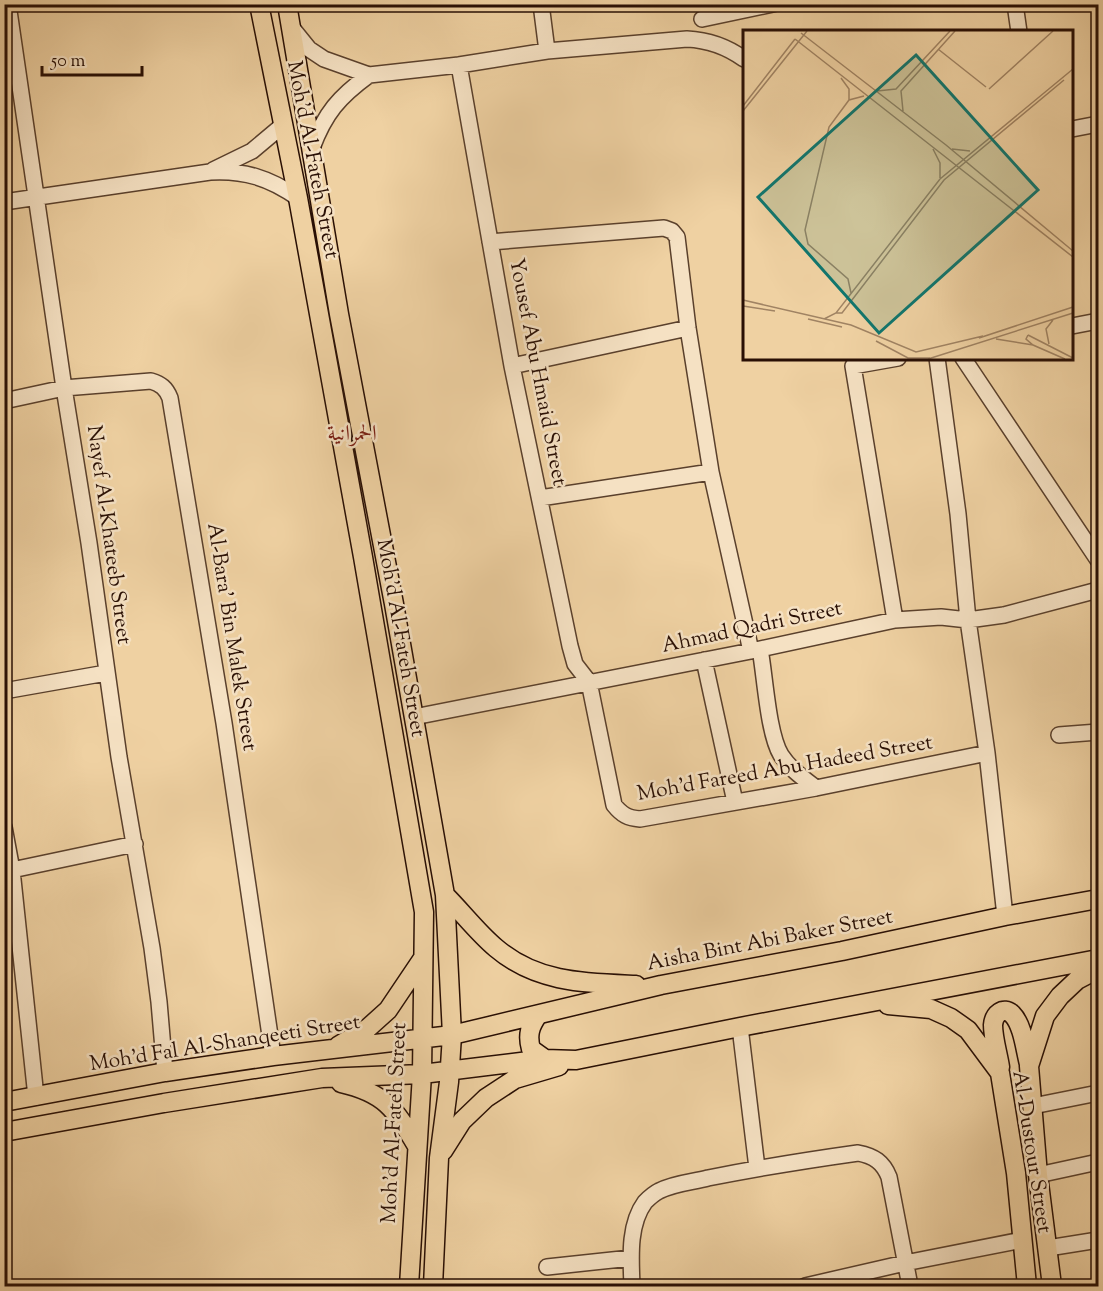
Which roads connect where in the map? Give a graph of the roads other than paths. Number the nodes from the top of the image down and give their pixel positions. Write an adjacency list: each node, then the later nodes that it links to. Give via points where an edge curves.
1 (8, 4): 20 (street, Nayef Al-Khateeb Street)
2 (259, 4): 16 (main road, Moh'd Al-Fateh Street)
3 (287, 4): 8 (main road, Moh'd Al-Fateh Street)
4 (541, 4): 11 (street)
5 (1015, 4): 9 (street)
6 (771, 5): 7 (street)
7 (701, 12): 10 (street)
8 (292, 28): 14 (street, via 309,49 324,59); 18 (main road, Moh'd Al-Fateh Street)
9 (1019, 30)
10 (707, 40): 11 (street); 12 (street)
11 (547, 51): 13 (street)
12 (743, 58)
13 (459, 65): 14 (street); 23 (street, Yousef Abu Hmaid Street)
14 (369, 75): 18 (street, via 333,106)
15 (1098, 124): 17 (street)
16 (283, 125): 19 (street, via 252,151); 21 (main road, Moh'd Al-Fateh Street)
17 (1073, 129)
18 (312, 148): 45 (main road, Moh'd Al-Fateh Street)
19 (210, 172): 20 (street); 21 (street, via 248,173)
20 (35, 197): 22 (street); 32 (street, Nayef Al-Khateeb Street)
21 (298, 198): 57 (main road, Moh'd Al-Fateh Street, via 424,912)
22 (4, 202)
23 (490, 242): 26 (street, via 664,228 672,231 677,237); 31 (street, Yousef Abu Hmaid Street)
24 (1098, 321): 25 (street)
25 (1073, 326)
26 (688, 328): 31 (street); 34 (street)
27 (872, 360): 30 (street)
28 (937, 360): 39 (street)
29 (964, 360): 36 (street)
30 (847, 362): 38 (street)
31 (512, 366): 35 (street, Yousef Abu Hmaid Street)
32 (64, 388): 33 (street, Al-Bara' Bin Malek Street); 42 (street, Nayef Al-Khateeb Street); 67 (street, Al-Bara' Bin Malek Street, via 151,381 167,390 170,398 224,723)
33 (4, 401)
34 (711, 472): 35 (street); 40 (street)
35 (540, 498): 43 (street, Yousef Abu Hmaid Street, via 570,646 575,664)
36 (1098, 560)
37 (1098, 590): 39 (street, Ahmad Qadri Street, via 1004,615)
38 (895, 620): 39 (street, Ahmad Qadri Street); 40 (street, Ahmad Qadri Street)
39 (968, 620): 48 (street)
40 (756, 650): 41 (street, Ahmad Qadri Street); 49 (street, via 774,740 792,768)
41 (704, 660): 43 (street, Ahmad Qadri Street); 50 (street)
42 (106, 673): 44 (street); 52 (street, Nayef Al-Khateeb Street)
43 (589, 681): 45 (street, Ahmad Qadri Street); 50 (street, Moh'd Fareed Abu Hadeed Street, via 614,805 621,814 640,819)
44 (4, 692)
45 (414, 717): 54 (main road, Moh'd Al-Fateh Street)
46 (1098, 732): 47 (street)
47 (1059, 735)
48 (987, 753): 49 (street, Moh'd Fareed Abu Hadeed Street); 56 (street)
49 (816, 788): 50 (street, Moh'd Fareed Abu Hadeed Street)
50 (735, 802)
51 (4, 827): 53 (street)
52 (135, 844): 53 (street); 72 (street, Nayef Al-Khateeb Street, via 156,980)
53 (12, 870): 77 (street)
54 (445, 895): 60 (main road, via 496,948 541,974 580,983); 64 (main road, Moh'd Al-Fateh Street)
55 (1098, 899): 56 (main road, Aisha Bint Abi Baker Street)
56 (1005, 916): 60 (main road, Aisha Bint Abi Baker Street)
57 (423, 958): 65 (main road, Moh'd Al-Fateh Street); 66 (main road, via 388,1010 368,1028)
58 (1098, 959): 61 (main road)
59 (1098, 969): 70 (main road, Al-Dustour Street, via 1077,980 1045,1016)
60 (661, 985): 62 (main road, Aisha Bint Abi Baker Street)
61 (868, 1003): 63 (main road); 73 (main road, Al-Dustour Street, via 931,1010 951,1018 968,1030)
62 (538, 1015): 64 (main road, Aisha Bint Abi Baker Street); 68 (main road, via 528,1040 531,1049)
63 (740, 1027): 69 (main road); 84 (street)
64 (452, 1035): 65 (main road, Moh'd Fal Al-Shanqeeti Street); 71 (main road, Moh'd Al-Fateh Street)
65 (423, 1039): 66 (main road, Moh'd Fal Al-Shanqeeti Street); 74 (main road, Moh'd Al-Fateh Street)
66 (333, 1049): 67 (main road, Moh'd Fal Al-Shanqeeti Street)
67 (273, 1056): 72 (main road, Moh'd Fal Al-Shanqeeti Street)
68 (545, 1059): 69 (main road); 71 (main road)
69 (576, 1060): 82 (main road, via 515,1079 486,1098 462,1121)
70 (1029, 1066): 73 (main road, via 1018,1022 1010,1012 1000,1011 993,1024); 79 (main road, Al-Dustour Street)
71 (450, 1070): 74 (main road); 82 (main road, Moh'd Al-Fateh Street)
72 (165, 1072): 77 (main road, Moh'd Fal Al-Shanqeeti Street)
73 (1000, 1073): 86 (main road, Al-Dustour Street)
74 (422, 1074): 75 (main road); 81 (main road, Moh'd Al-Fateh Street)
75 (322, 1078): 80 (main road); 81 (main road, via 363,1088 386,1101)
76 (1098, 1093): 79 (street)
77 (36, 1097): 78 (main road, Moh'd Fal Al-Shanqeeti Street)
78 (4, 1102)
79 (1033, 1106): 85 (main road, Al-Dustour Street)
80 (4, 1132)
81 (417, 1146): 92 (main road, Moh'd Al-Fateh Street)
82 (439, 1158): 93 (main road, Moh'd Al-Fateh Street)
83 (1098, 1162): 85 (street)
84 (757, 1168): 89 (street, via 658,1191 647,1200 634,1225); 90 (street, via 858,1153 878,1160 889,1177)
85 (1038, 1175): 88 (main road, Al-Dustour Street)
86 (1022, 1240): 90 (street); 98 (main road, Al-Dustour Street)
87 (1098, 1240): 88 (street)
88 (1048, 1248): 99 (main road, Al-Dustour Street)
89 (632, 1262): 91 (street); 94 (street); 95 (street)
90 (905, 1263): 96 (street); 97 (street)
91 (547, 1267)
92 (409, 1287)
93 (433, 1287)
94 (632, 1287)
95 (643, 1287)
96 (806, 1287)
97 (910, 1287)
98 (1027, 1287)
99 (1052, 1287)

